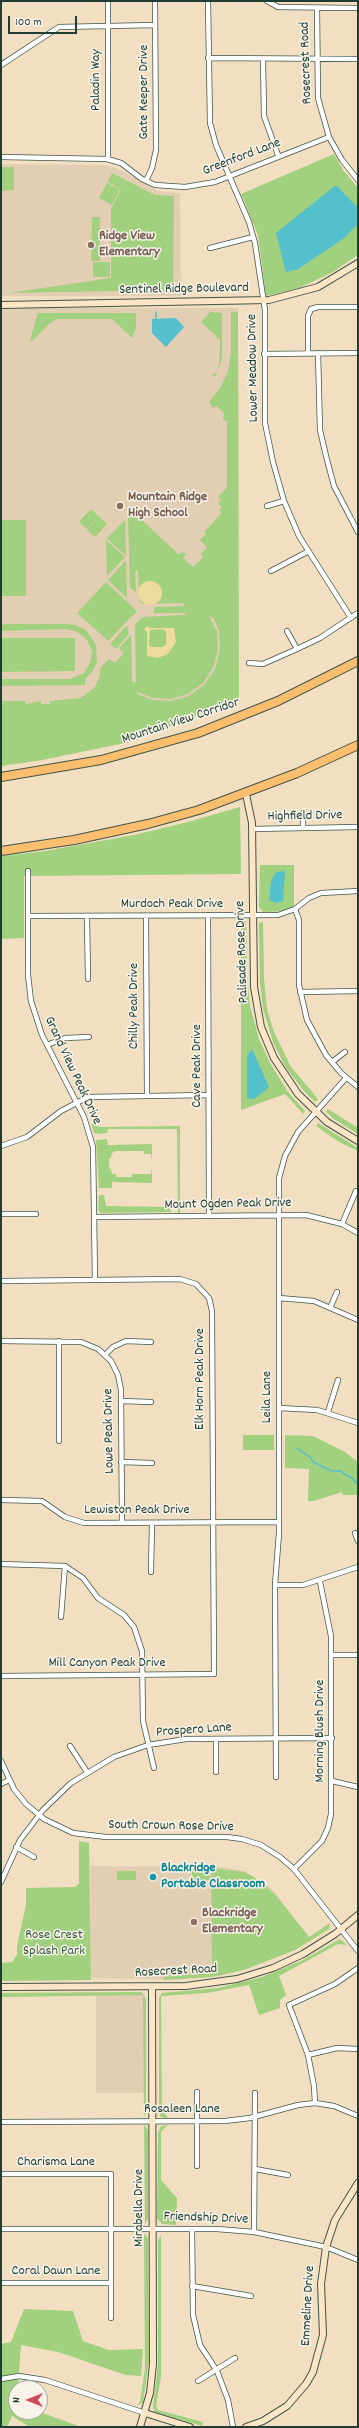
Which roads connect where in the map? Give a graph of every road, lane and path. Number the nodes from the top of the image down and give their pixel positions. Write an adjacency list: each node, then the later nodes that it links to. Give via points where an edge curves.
1 (108, 1): 8 (street, Paladin Way)
2 (155, 1): 7 (street, Gate Keeper Drive)
3 (208, 1): 9 (street, Lower Meadow Drive)
4 (268, 2): 5 (street, via 278,7)
5 (317, 8): 6 (street); 10 (street, Rosecrest Road)
6 (358, 8)
7 (155, 25): 8 (street); 20 (street, Gate Keeper Drive, via 156,150)
8 (108, 26): 13 (street, via 56,28); 17 (street, Paladin Way)
9 (208, 58): 12 (street); 18 (street, Lower Meadow Drive, via 210,123 216,145)
10 (318, 59): 11 (street); 12 (street); 14 (street, Rosecrest Road, via 318,98)
11 (358, 59)
12 (263, 60): 15 (street, via 264,116)
13 (1, 64)
14 (329, 137): 15 (street, Greenford Lane); 19 (street, Rosecrest Road, via 342,160)
15 (278, 155): 18 (street, Greenford Lane)
16 (1, 157): 17 (street, Greenford Lane)
17 (108, 159): 20 (street, Greenford Lane, via 126,166)
18 (230, 175): 20 (street, Greenford Lane, via 208,184 185,187 165,187); 21 (street, Lower Meadow Drive)
19 (358, 180)
20 (146, 181)
21 (253, 236): 22 (street); 24 (street, Lower Meadow Drive)
22 (210, 248)
23 (358, 263): 24 (street, Sentinel Ridge Boulevard, via 318,287)
24 (264, 301): 25 (street, Sentinel Ridge Boulevard); 30 (street, Lower Meadow Drive)
25 (1, 305)
26 (358, 307): 27 (street, via 311,309 308,316)
27 (308, 353): 28 (street); 30 (street)
28 (318, 353): 29 (street); 33 (street, via 320,430 334,486)
29 (358, 353)
30 (264, 354): 31 (street, Lower Meadow Drive, via 265,423)
31 (284, 501): 32 (street); 34 (street, Lower Meadow Drive)
32 (267, 506)
33 (358, 532)
34 (308, 552): 35 (street); 37 (street, Lower Meadow Drive)
35 (271, 571)
36 (358, 613): 37 (street)
37 (351, 618): 39 (street)
38 (287, 631): 39 (street)
39 (297, 649): 41 (street, via 263,664)
40 (358, 661): 43 (highway, Mountain View Corridor, via 278,701 198,733 101,760)
41 (249, 663)
42 (358, 745): 44 (highway)
43 (1, 777)
44 (246, 794): 48 (street, Palisade Rose Drive); 49 (highway, via 148,824 29,848)
45 (303, 813): 47 (street)
46 (358, 827): 47 (street, Highfield Drive)
47 (303, 828): 48 (street, Highfield Drive)
48 (252, 829): 57 (street, Palisade Rose Drive)
49 (1, 851)
50 (28, 871): 54 (street, Grand View Peak Drive)
51 (358, 891): 52 (street, Murdoch Peak Drive, via 321,892)
52 (295, 909): 57 (street, Murdoch Peak Drive, via 281,915); 60 (street, via 299,918)
53 (208, 915): 56 (street, Murdoch Peak Drive); 57 (street, Murdoch Peak Drive); 68 (street, Cave Peak Drive)
54 (28, 916): 55 (street, Murdoch Peak Drive); 62 (street, Grand View Peak Drive, via 29,988 34,1012)
55 (87, 916): 56 (street, Murdoch Peak Drive); 58 (street)
56 (146, 916): 67 (street, Chilly Peak Drive)
57 (253, 916): 70 (street, Palisade Rose Drive, via 254,986 261,1027 282,1073)
58 (88, 979)
59 (358, 991): 60 (street)
60 (300, 992): 64 (street, via 311,1030)
61 (89, 1037): 62 (street, via 65,1038)
62 (47, 1045): 69 (street, Grand View Peak Drive)
63 (344, 1052): 64 (street)
64 (332, 1062): 65 (street)
65 (346, 1078): 66 (street); 70 (street, Leila Lane)
66 (358, 1087)
67 (147, 1095): 68 (street); 69 (street, via 95,1096)
68 (209, 1095): 77 (street, Cave Peak Drive)
69 (77, 1102): 72 (street, via 27,1137); 78 (street, Grand View Peak Drive, via 88,1126 92,1146)
70 (315, 1112): 71 (street, Palisade Rose Drive); 76 (street, Leila Lane, via 298,1132 285,1156 280,1178)
71 (358, 1141)
72 (1, 1146)
73 (356, 1191): 79 (street)
74 (1, 1214): 75 (street)
75 (36, 1214)
76 (279, 1215): 77 (street, Mount Ogden Peak Drive); 79 (street, Mount Ogden Peak Drive, via 316,1216); 84 (street, Leila Lane)
77 (210, 1216): 78 (street, Mount Ogden Peak Drive)
78 (94, 1217): 81 (street, Grand View Peak Drive)
79 (342, 1224): 80 (street, Mount Ogden Peak Drive)
80 (358, 1233)
81 (94, 1280): 82 (street, Elk Horn Peak Drive); 104 (street, Elk Horn Peak Drive, via 186,1280 201,1288 209,1298 212,1311)
82 (1, 1281)
83 (337, 1292): 85 (street)
84 (279, 1298): 85 (street, via 306,1299); 94 (street, Leila Lane)
85 (330, 1308): 86 (street)
86 (358, 1320)
87 (1, 1341): 88 (street, Lowe Peak Drive)
88 (59, 1341): 90 (street, Lowe Peak Drive, via 81,1342); 97 (street)
89 (151, 1342): 90 (street, via 126,1341)
90 (105, 1355): 92 (street, Lowe Peak Drive, via 118,1375)
91 (338, 1380): 95 (street)
92 (121, 1401): 93 (street); 98 (street, Lowe Peak Drive)
93 (151, 1402)
94 (279, 1408): 95 (street, via 307,1408); 101 (street, Leila Lane)
95 (328, 1412): 96 (street)
96 (358, 1423)
97 (59, 1441)
98 (121, 1462): 99 (street); 102 (street, Lowe Peak Drive)
99 (152, 1463)
100 (1, 1500): 102 (street, Lewiston Peak Drive, via 42,1501 77,1522)
101 (280, 1522): 104 (street, Lewiston Peak Drive); 112 (street, Leila Lane)
102 (122, 1523): 103 (street, Lewiston Peak Drive)
103 (152, 1523): 104 (street, Lewiston Peak Drive); 110 (street)
104 (213, 1523): 116 (street, Elk Horn Peak Drive)
105 (355, 1533): 106 (street)
106 (358, 1542)
107 (1, 1564): 108 (street)
108 (65, 1566): 113 (street); 117 (street, via 83,1578 98,1598 124,1615 134,1627 141,1642)
109 (358, 1567): 111 (street)
110 (151, 1572)
111 (320, 1582): 112 (street); 114 (street, Morning Blush Drive, via 330,1623)
112 (275, 1585): 119 (street, Leila Lane)
113 (61, 1617)
114 (331, 1655): 115 (street); 120 (street, Morning Blush Drive)
115 (358, 1655)
116 (214, 1674): 117 (street, Mill Canyon Peak Drive)
117 (142, 1675): 118 (street, Mill Canyon Peak Drive); 122 (street, via 142,1721)
118 (1, 1676)
119 (276, 1738): 120 (street, Prospero Lane); 121 (street, Prospero Lane); 128 (street, Leila Lane)
120 (332, 1738): 130 (street, Morning Blush Drive)
121 (216, 1739): 122 (street, Prospero Lane, via 175,1740); 127 (street)
122 (148, 1745): 125 (street); 126 (street, Prospero Lane, via 114,1757)
123 (70, 1746): 126 (street)
124 (1, 1761): 129 (street, South Crown Rose Drive)
125 (154, 1768)
126 (87, 1772): 133 (street, Prospero Lane, via 63,1789)
127 (216, 1772)
128 (276, 1777)
129 (9, 1780): 131 (street); 133 (street, South Crown Rose Drive, via 23,1801)
130 (332, 1781): 132 (street); 136 (street, Morning Blush Drive, via 332,1809 328,1828 322,1841)
131 (1, 1784)
132 (358, 1787)
133 (38, 1815): 134 (street, Prospero Lane); 136 (street, South Crown Rose Drive, via 73,1833 106,1837 242,1839 261,1846)
134 (16, 1847): 135 (street); 137 (street, Prospero Lane)
135 (34, 1857)
136 (294, 1869): 140 (street, South Crown Rose Drive)
137 (2, 1873): 138 (street, Prospero Lane)
138 (1, 1882)
139 (358, 1915): 140 (street, Rosecrest Road)
140 (340, 1930): 141 (street, South Crown Rose Drive); 143 (street, Rosecrest Road, via 304,1954 273,1968 237,1979 201,1985)
141 (358, 1951)
142 (358, 1968): 146 (street, via 335,1984 289,2006)
143 (152, 1986): 144 (street, Rosecrest Road); 152 (street, Mirabella Drive)
144 (1, 1987)
145 (358, 2049): 146 (street, via 337,2048)
146 (308, 2054): 149 (street)
147 (198, 2092): 153 (street)
148 (255, 2093): 150 (street)
149 (315, 2103): 150 (street, Rosaleen Lane); 151 (street, Rosaleen Lane, via 334,2106)
150 (256, 2116): 153 (street, Rosaleen Lane, via 225,2121); 156 (street)
151 (358, 2116)
152 (152, 2121): 153 (street, Rosaleen Lane); 154 (street, Rosaleen Lane); 161 (street, Mirabella Drive)
153 (197, 2121): 155 (street)
154 (1, 2122)
155 (198, 2166)
156 (255, 2169): 158 (street); 164 (street)
157 (1, 2174): 160 (street, Charisma Lane, via 111,2174)
158 (288, 2175)
159 (358, 2183): 165 (street, Emmeline Drive, via 335,2220)
160 (111, 2228): 161 (street, Friendship Drive); 162 (street, Friendship Drive); 168 (street)
161 (152, 2228): 163 (street, Friendship Drive); 176 (street, Mirabella Drive, via 153,2364)
162 (1, 2229)
163 (192, 2229): 164 (street, Friendship Drive); 169 (street)
164 (254, 2232): 165 (street, Friendship Drive)
165 (326, 2247): 166 (street, Friendship Drive); 180 (street, Emmeline Drive, via 321,2284 323,2335 313,2372 287,2406 263,2421)
166 (358, 2260)
167 (1, 2283): 168 (street, Coral Dawn Lane)
168 (111, 2283): 171 (street)
169 (192, 2286): 170 (street); 173 (street, via 193,2315 200,2345)
170 (251, 2296)
171 (111, 2318)
172 (235, 2358): 173 (street)
173 (217, 2371): 175 (street); 179 (street, via 228,2400)
174 (1, 2379): 176 (street, via 19,2376 46,2380)
175 (198, 2381)
176 (145, 2413): 177 (street, Mirabella Drive); 178 (street)
177 (140, 2427)
178 (190, 2427)
179 (233, 2427)
180 (246, 2427)

